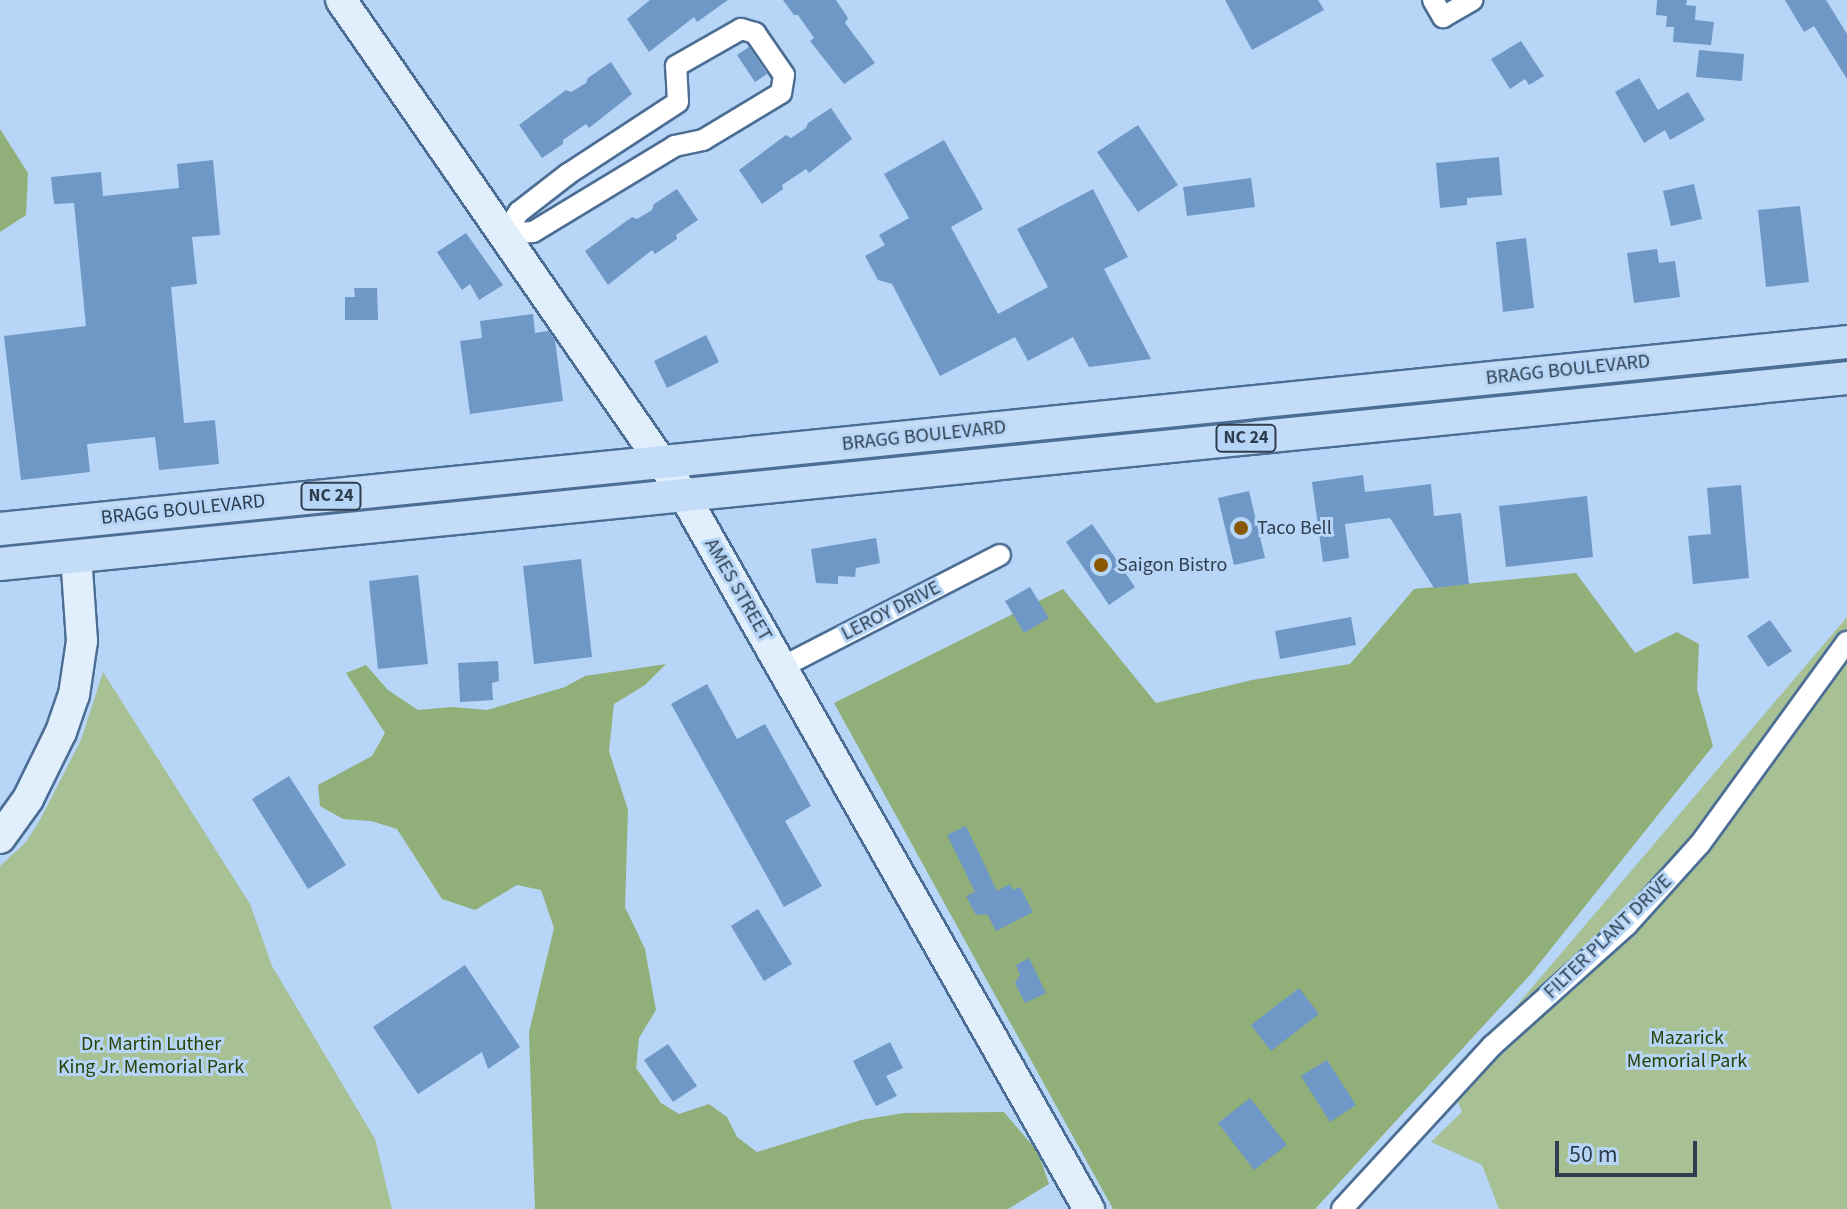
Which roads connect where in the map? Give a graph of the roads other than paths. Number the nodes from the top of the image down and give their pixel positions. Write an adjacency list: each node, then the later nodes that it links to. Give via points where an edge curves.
1 (341, 0): 4 (street, AMES STREET)
2 (1472, 0): 3 (street)
3 (1438, 8)
4 (505, 234): 4 (street, via 533,232 675,146 703,140 781,93 784,75 755,33 741,29 676,66 678,102 568,174 519,212); 9 (street, AMES STREET)
5 (1847, 342): 9 (main road, BRAGG BOULEVARD / NC 24)
6 (1847, 361): 8 (main road, via 1738,373)
7 (1847, 378): 8 (main road, BRAGG BOULEVARD / NC 24)
8 (1714, 391): 10 (main road, BRAGG BOULEVARD / NC 24)
9 (663, 462): 10 (street, AMES STREET); 11 (main road, BRAGG BOULEVARD / NC 24)
10 (684, 495): 13 (main road, BRAGG BOULEVARD / NC 24); 16 (street, AMES STREET)
11 (0, 529)
12 (1000, 555): 16 (street, LEROY DRIVE)
13 (76, 556): 14 (main road, BRAGG BOULEVARD / NC 24); 17 (street, via 82,641 74,695 28,799)
14 (0, 564)
15 (1847, 642): 19 (street, FILTER PLANT DRIVE, via 1700,844 1627,925 1492,1046)
16 (782, 667): 18 (street, AMES STREET)
17 (0, 838)
18 (1089, 1209)
19 (1342, 1209)

